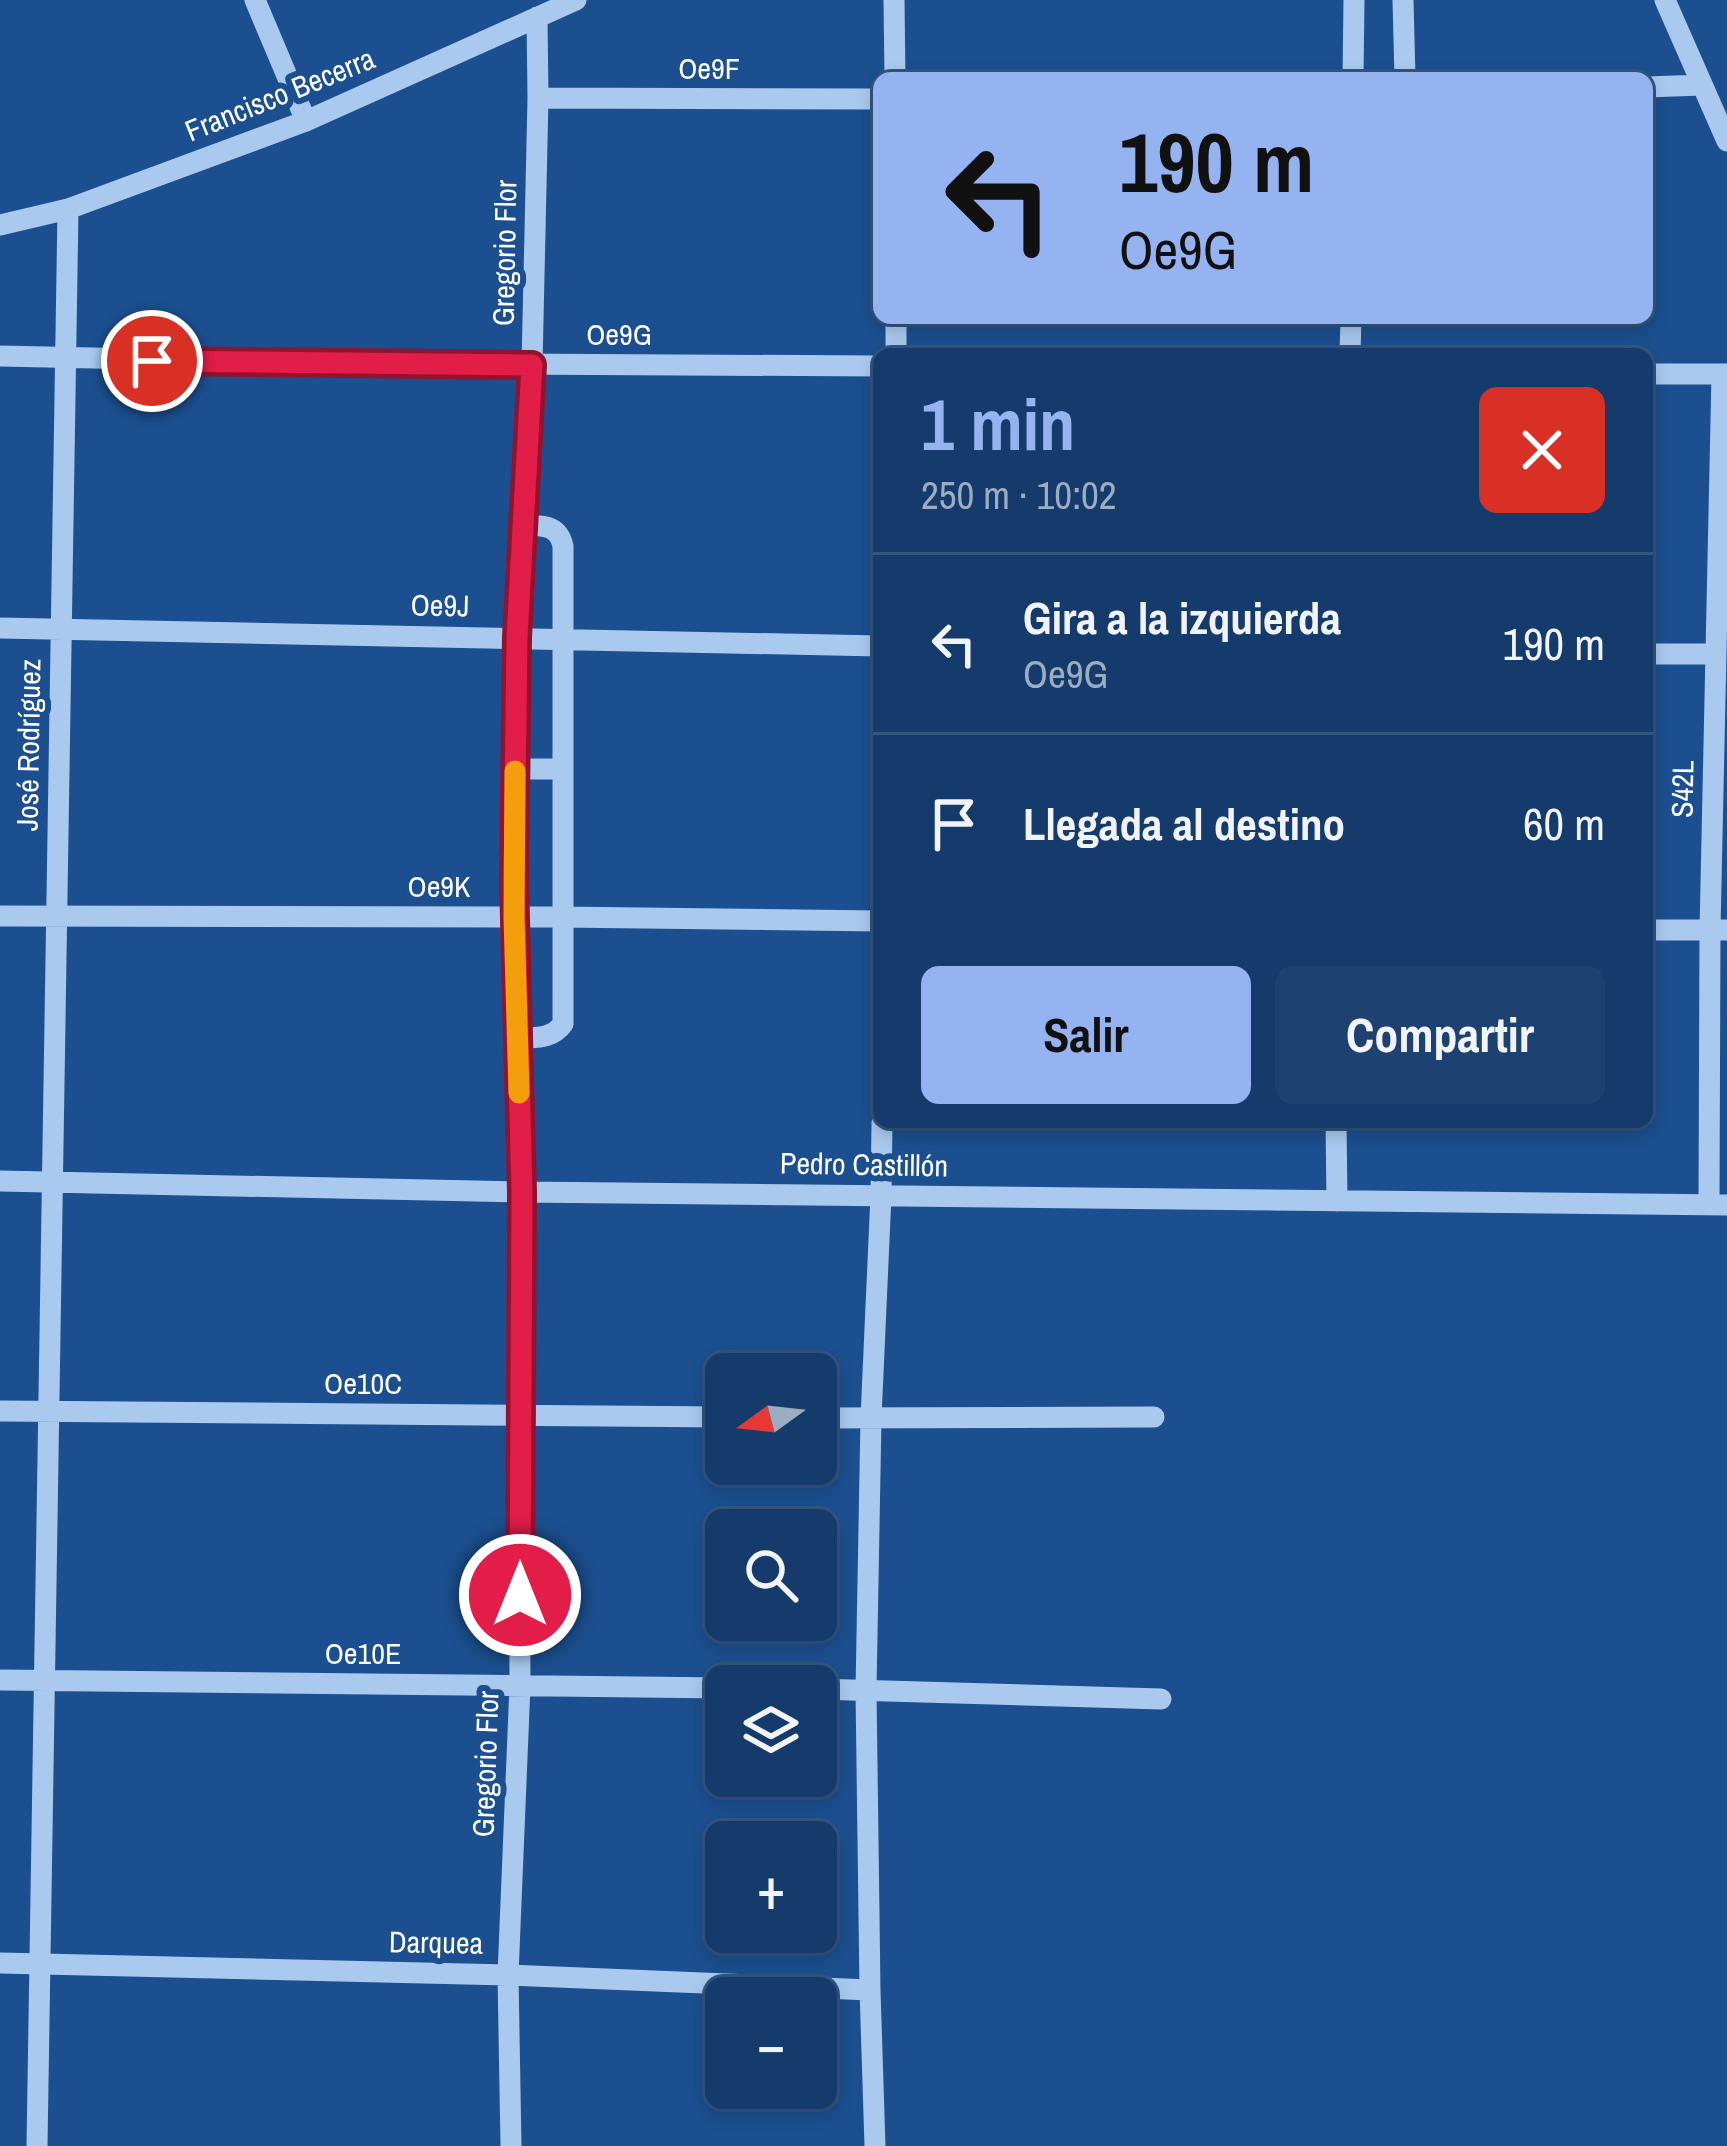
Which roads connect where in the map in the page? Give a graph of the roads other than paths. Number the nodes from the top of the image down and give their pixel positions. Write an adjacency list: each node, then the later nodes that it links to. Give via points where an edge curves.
1 (255, 0): 15 (street)
2 (576, 0): 7 (street, Francisco Becerra)
3 (894, 0): 8 (street)
4 (1354, 0): 9 (street)
5 (1403, 0): 10 (street)
6 (1665, 0): 11 (street)
7 (537, 17): 13 (street, Gregorio Flor); 15 (street, Francisco Becerra)
8 (895, 72)
9 (1353, 72)
10 (1405, 72)
11 (1702, 85): 12 (street); 16 (street)
12 (1653, 86)
13 (538, 98): 14 (street, Oe9F); 21 (street, Gregorio Flor)
14 (873, 99)
15 (305, 121): 17 (street, Francisco Becerra)
16 (1727, 141)
17 (68, 209): 18 (street, Francisco Becerra); 20 (street, José Rodríguez)
18 (0, 225)
19 (0, 356): 20 (street, Oe9G)
20 (66, 359): 21 (street, Oe9G); 27 (street, José Rodríguez)
21 (532, 365): 22 (street, Oe9G); 25 (street, Gregorio Flor)
22 (873, 366)
23 (1653, 374): 24 (street)
24 (1725, 374): 32 (street, S42L)
25 (524, 525): 28 (street, Gregorio Flor); 29 (street, via 548,526 561,537)
26 (0, 628): 27 (street, Oe9J)
27 (61, 628): 28 (street, Oe9J); 38 (street, José Rodríguez)
28 (517, 637): 29 (street, Oe9J); 33 (street, Gregorio Flor)
29 (563, 638): 30 (street, Oe9J); 34 (street)
30 (873, 646)
31 (1653, 653): 32 (street)
32 (1715, 654): 41 (street, S42L)
33 (515, 769): 34 (street); 36 (street, Gregorio Flor)
34 (562, 770): 37 (street)
35 (0, 916): 38 (street, Oe9K)
36 (514, 917): 37 (street, Oe9K); 38 (street, Oe9K); 42 (street, Gregorio Flor)
37 (561, 917): 39 (street, Oe9K); 42 (street, via 562,1024 549,1036)
38 (56, 919): 46 (street, José Rodríguez)
39 (873, 921)
40 (1653, 930): 41 (street)
41 (1719, 930): 50 (street, S42L)
42 (517, 1039): 47 (street, Gregorio Flor)
43 (882, 1128): 48 (street)
44 (1336, 1128): 49 (street)
45 (0, 1181): 46 (street, Pedro Castillón)
46 (52, 1182): 47 (street, Pedro Castillón); 52 (street, José Rodríguez)
47 (522, 1192): 48 (street, Pedro Castillón); 53 (street, Gregorio Flor)
48 (881, 1195): 49 (street, Pedro Castillón); 57 (street)
49 (1337, 1202): 50 (street, Pedro Castillón)
50 (1718, 1204)
51 (0, 1411): 52 (street, Oe10C)
52 (49, 1413): 53 (street, Oe10C); 59 (street, José Rodríguez)
53 (519, 1415): 54 (street, Oe10C); 60 (street, Gregorio Flor)
54 (705, 1417)
55 (1154, 1417): 57 (street)
56 (837, 1418): 57 (street)
57 (872, 1418): 63 (street)
58 (0, 1680): 59 (street, Oe10E)
59 (44, 1682): 60 (street, Oe10E); 66 (street, José Rodríguez)
60 (520, 1684): 61 (street, Oe10E); 67 (street, Gregorio Flor)
61 (705, 1688)
62 (837, 1689): 63 (street)
63 (866, 1690): 64 (street); 68 (street)
64 (1161, 1699)
65 (0, 1963): 66 (street, Darquea)
66 (39, 1963): 67 (street, Darquea); 69 (street, José Rodríguez)
67 (508, 1975): 68 (street, Darquea); 70 (street, Gregorio Flor)
68 (869, 1990): 71 (street)
69 (37, 2146)
70 (512, 2146)
71 (874, 2146)

